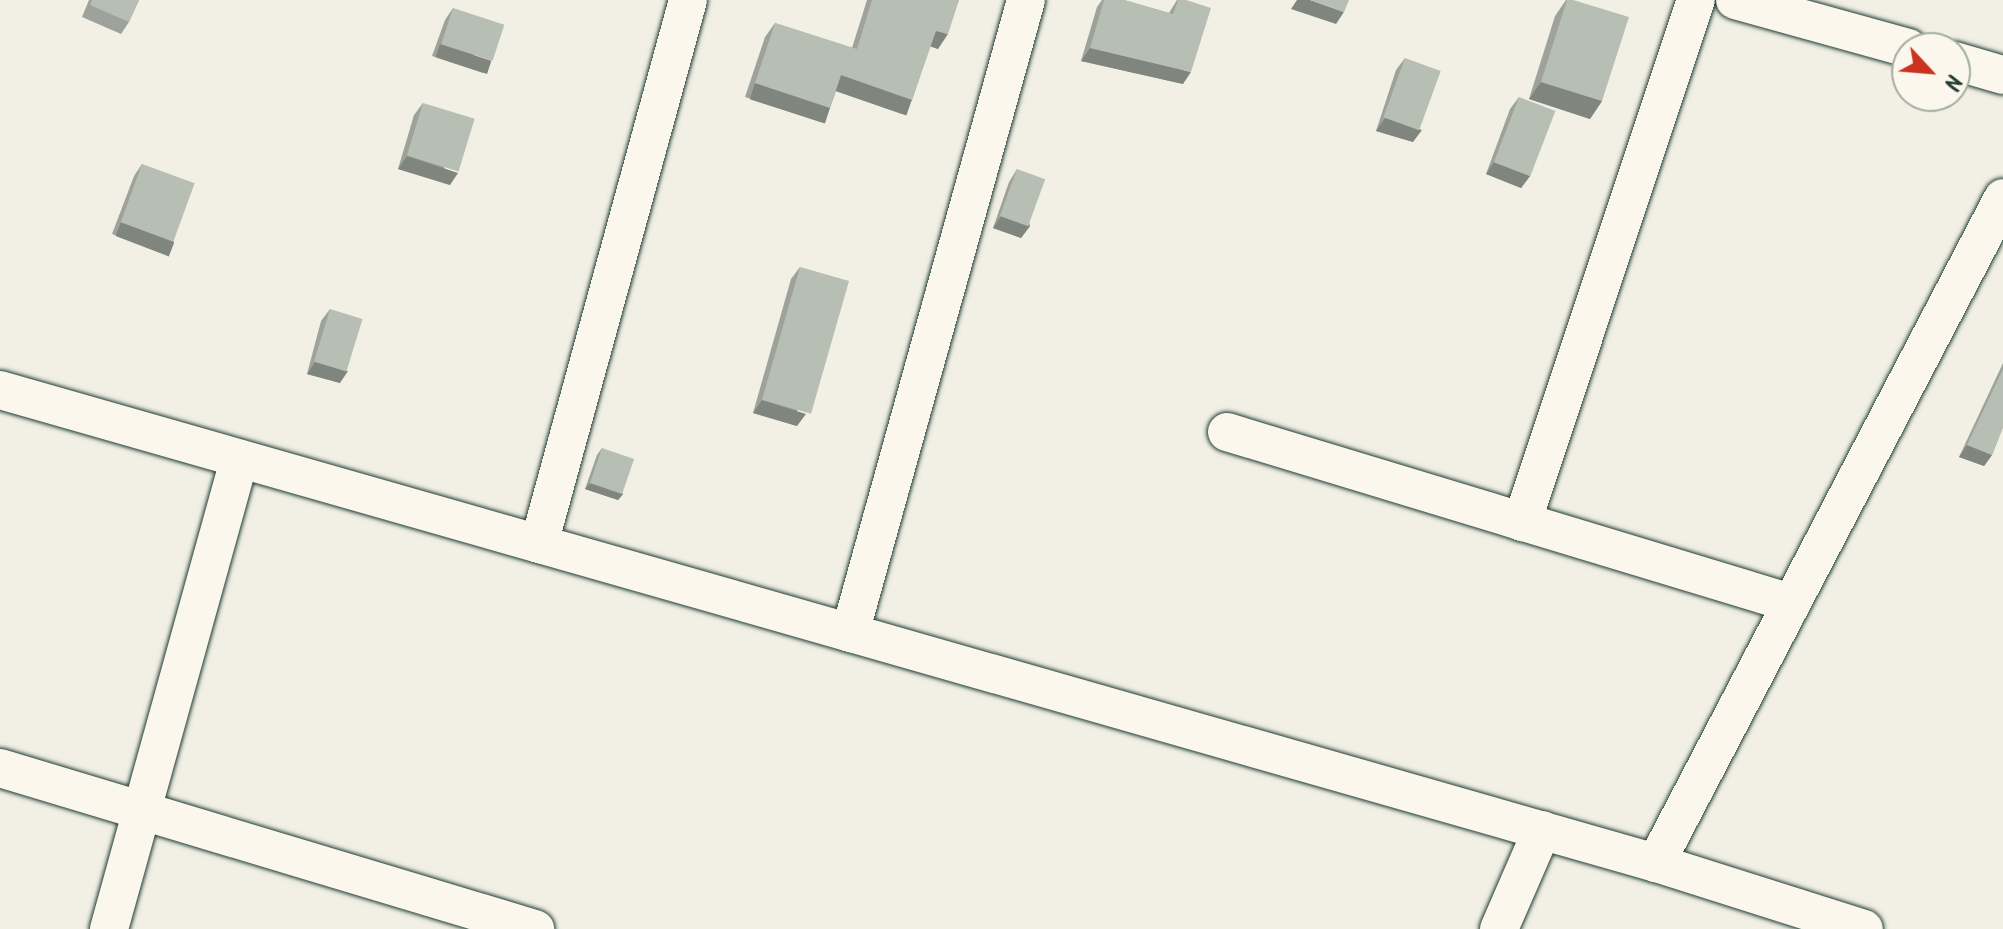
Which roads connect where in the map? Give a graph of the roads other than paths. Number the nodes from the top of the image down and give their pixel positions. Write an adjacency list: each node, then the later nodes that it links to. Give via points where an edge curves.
1 (688, 0): 13 (street)
2 (1026, 0): 15 (street)
3 (1696, 0): 12 (street)
4 (1735, 0): 5 (street)
5 (1891, 43)
6 (1971, 66): 7 (street)
7 (2003, 75)
8 (1998, 216): 14 (street)
9 (0, 390): 11 (street)
10 (1227, 432): 12 (street)
11 (239, 459): 13 (street); 17 (street)
12 (1522, 522): 14 (street)
13 (539, 544): 15 (street)
14 (1791, 603): 19 (street)
15 (850, 633): 18 (street)
16 (0, 768): 17 (street)
17 (142, 811): 21 (street); 22 (street)
18 (1542, 830): 19 (street); 23 (street)
19 (1656, 863): 20 (street)
20 (1778, 913): 24 (street)
21 (109, 929)
22 (535, 929)
23 (1499, 929)
24 (1864, 929)

